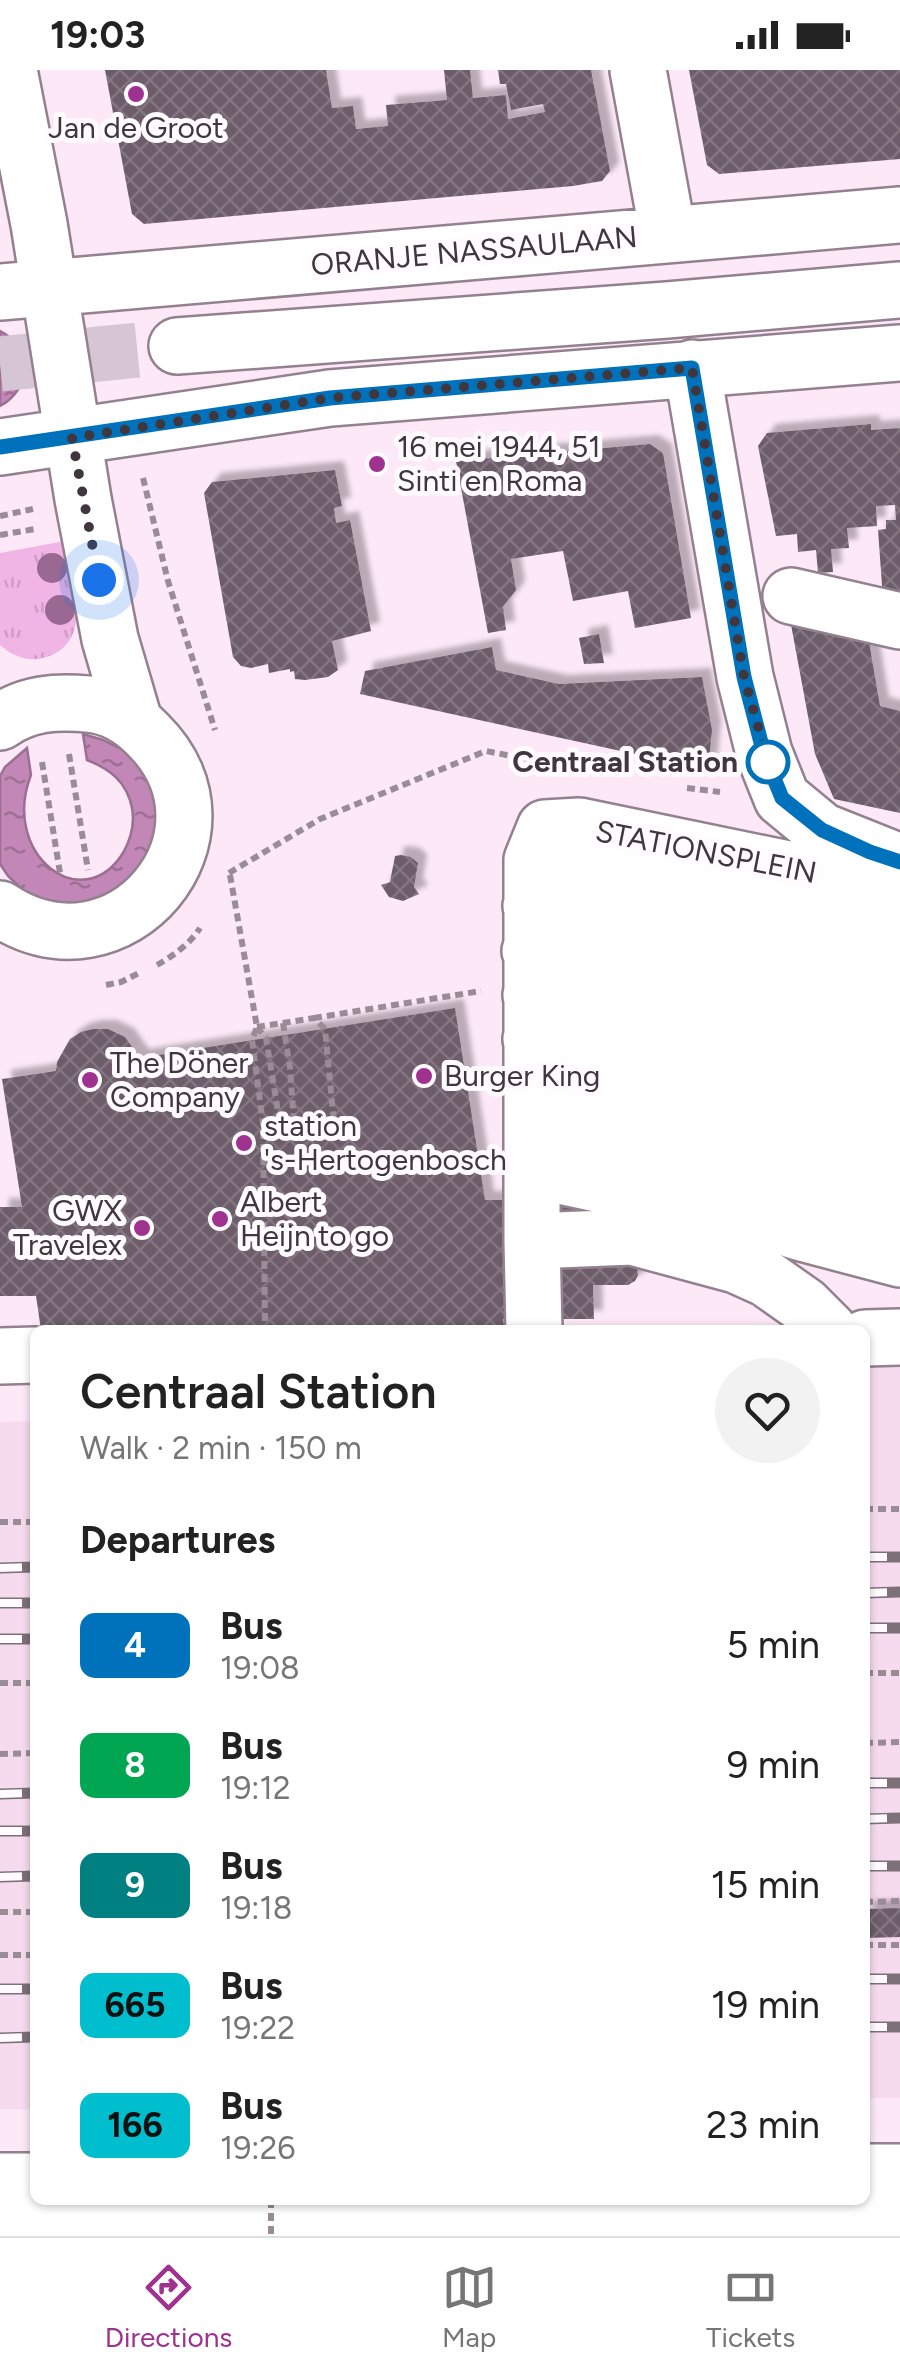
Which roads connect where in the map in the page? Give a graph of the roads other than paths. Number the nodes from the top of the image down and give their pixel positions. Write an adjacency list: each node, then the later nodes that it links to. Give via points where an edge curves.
1 (8, 70): 5 (street, via 39,224)
2 (638, 70): 4 (street)
3 (900, 215): 4 (street, ORANJE NASSAULAAN)
4 (668, 234): 5 (street, ORANJE NASSAULAAN)
5 (24, 290): 10 (street)
6 (900, 290): 7 (street)
7 (177, 346)
8 (900, 352): 9 (street)
9 (692, 368): 10 (street, via 330,398); 16 (street, STATIONSPLEIN, via 744,677 782,798 822,830)
10 (72, 438): 11 (street); 15 (street, via 110,639)
11 (0, 447)
12 (791, 596): 13 (street)
13 (900, 621)
14 (31, 710): 15 (street, via 102,706)
15 (134, 721): 18 (street, via 162,749 179,783 184,822 177,859 154,895 121,920 81,932 40,928)
16 (900, 862)
17 (900, 892): 21 (street, STATIONSPLEIN, via 579,826 545,828)
18 (0, 909)
19 (900, 937): 21 (street, STATIONSPLEIN)
20 (900, 982): 21 (street, via 628,923)
21 (531, 1017): 22 (street, via 630,968); 23 (street, via 633,1011); 24 (street, via 635,1056); 25 (street, via 631,1102); 26 (street, via 633,1146); 27 (street); 28 (street, via 762,1220)
22 (900, 1027)
23 (900, 1069)
24 (900, 1114)
25 (900, 1160)
26 (900, 1205)
27 (532, 1241): 29 (street); 30 (street, via 632,1237 736,1265 780,1287)
28 (900, 1259)
29 (534, 1325)
30 (824, 1325)
31 (900, 1337): 32 (street)
32 (870, 1338)
33 (30, 1355): 34 (street)
34 (0, 1356)
35 (870, 2172): 36 (street)
36 (900, 2172)
37 (0, 2181): 38 (street)
38 (30, 2181)
39 (502, 2213): 40 (street); 41 (street)
40 (347, 2221): 42 (street)
41 (900, 2222)
42 (0, 2230)

